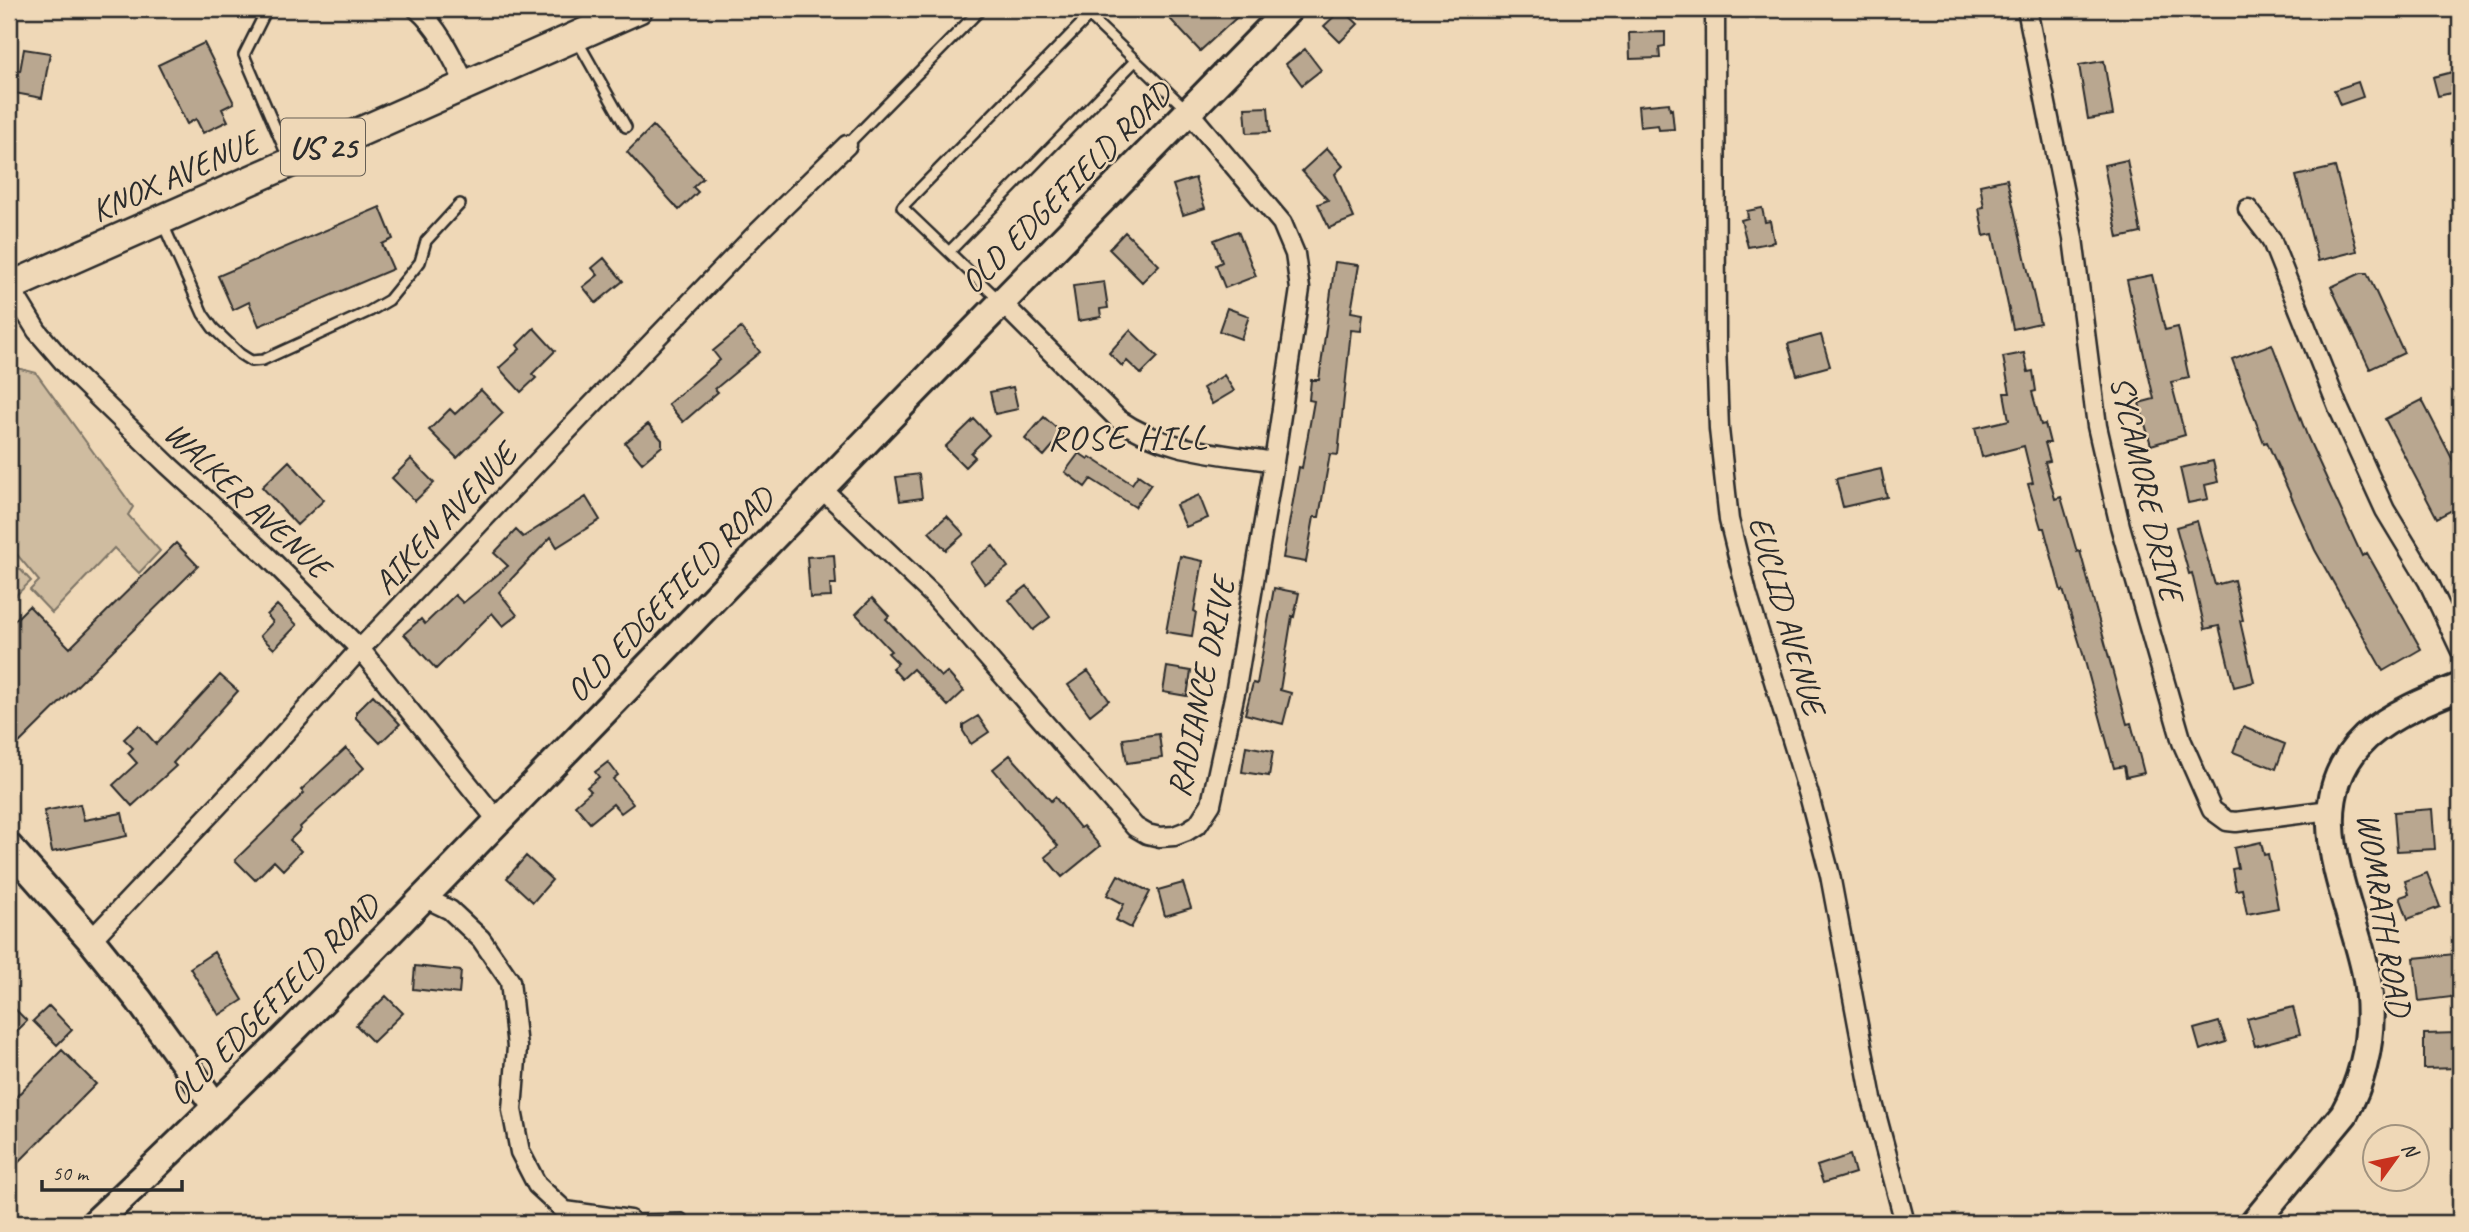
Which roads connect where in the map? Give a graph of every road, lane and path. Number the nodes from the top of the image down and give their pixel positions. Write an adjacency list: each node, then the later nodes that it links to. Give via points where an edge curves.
1 (267, 9): 15 (lane, via 244,55)
2 (417, 9): 11 (street, via 449,51)
3 (638, 9): 9 (main road, KNOX AVENUE / US 25)
4 (981, 9): 14 (lane)
5 (1289, 9): 12 (street, OLD EDGEFIELD ROAD)
6 (1715, 9): 36 (street, EUCLID AVENUE, via 1718,429 1729,520 1830,875 1872,1099)
7 (2027, 9): 27 (street, SYCAMORE DRIVE, via 2073,238 2096,426 2182,742 2212,810 2227,821)
8 (1092, 12): 10 (lane); 19 (lane, via 902,207)
9 (585, 24): 11 (main road, KNOX AVENUE / US 25); 13 (lane)
10 (1135, 61): 12 (lane); 19 (lane)
11 (467, 85): 15 (main road, KNOX AVENUE / US 25)
12 (1188, 111): 21 (street, OLD EDGEFIELD ROAD); 22 (street, RADIANCE DRIVE, via 1282,223 1295,254 1299,298)
13 (626, 127)
14 (847, 145): 24 (street, AIKEN AVENUE)
15 (290, 161): 18 (main road, KNOX AVENUE / US 25)
16 (460, 204): 18 (lane, via 426,241 420,262 389,300 263,360 251,361 203,314)
17 (2248, 209): 25 (street, via 2271,239 2385,510 2428,581)
18 (161, 219): 20 (main road, KNOX AVENUE / US 25)
19 (949, 252): 21 (lane)
20 (9, 287): 24 (street, WALKER AVENUE, via 37,331 74,374)
21 (1000, 302): 22 (street, via 1135,431 1171,446); 23 (street, OLD EDGEFIELD ROAD)
22 (1274, 462): 23 (street, RADIANCE DRIVE, via 1236,688 1211,804 1198,824 1174,836 1160,837 1135,827 933,595)
23 (821, 488): 28 (street, OLD EDGEFIELD ROAD)
24 (360, 649): 28 (street, WALKER AVENUE); 31 (street, AIKEN AVENUE)
25 (2460, 649)
26 (2460, 687): 27 (street, WOMRATH ROAD, via 2367,737 2341,771)
27 (2330, 810): 37 (street, WOMRATH ROAD, via 2331,840 2366,975 2367,1055 2344,1114)
28 (498, 821): 30 (street, OLD EDGEFIELD ROAD)
29 (9, 846): 31 (street)
30 (423, 897): 32 (street, OLD EDGEFIELD ROAD); 33 (street, via 450,910 481,939 510,981 517,1047 512,1110 520,1152 537,1185 565,1211)
31 (91, 940): 32 (street)
32 (216, 1107): 34 (street, OLD EDGEFIELD ROAD)
33 (629, 1220): 35 (lane, via 682,1219)
34 (95, 1223)
35 (682, 1223)
36 (1905, 1223)
37 (2254, 1223)

